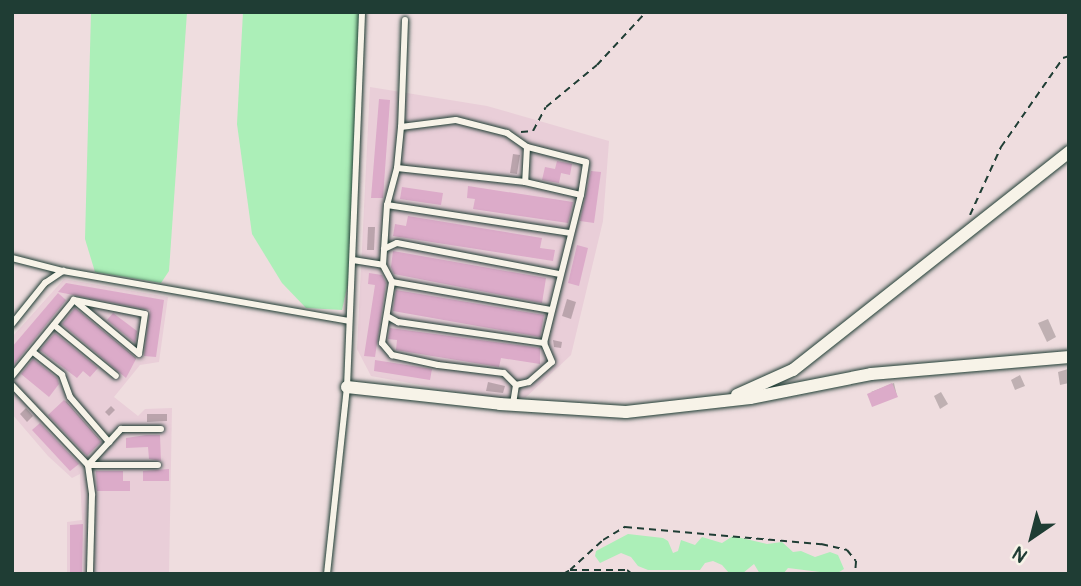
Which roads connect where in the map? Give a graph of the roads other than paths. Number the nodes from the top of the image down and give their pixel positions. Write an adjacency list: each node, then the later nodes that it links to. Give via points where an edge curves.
1 (362, 12): 13 (lane)
2 (405, 20): 3 (lane)
3 (401, 127): 4 (lane, via 456,120 507,133); 6 (lane)
4 (527, 147): 7 (lane); 8 (lane, via 586,162)
5 (1069, 152): 32 (street, via 793,370)
6 (397, 169): 7 (lane); 9 (lane)
7 (525, 182): 8 (lane)
8 (581, 195): 10 (lane)
9 (387, 205): 10 (lane); 11 (lane)
10 (571, 233): 16 (lane)
11 (384, 248): 14 (lane); 16 (lane, via 397,243)
12 (12, 258): 15 (lane)
13 (353, 260): 14 (lane); 21 (lane)
14 (383, 265): 17 (lane)
15 (63, 271): 21 (lane); 22 (lane, via 45,284)
16 (560, 274): 19 (lane)
17 (392, 282): 19 (lane); 20 (lane)
18 (74, 300): 18 (lane, via 145,314 139,354 93,316); 23 (lane)
19 (550, 310): 24 (lane)
20 (387, 316): 24 (lane, via 398,322); 30 (lane, via 382,343 392,355 504,373)
21 (349, 321): 31 (lane)
22 (12, 324)
23 (54, 325): 25 (lane); 28 (lane)
24 (544, 343): 30 (lane, via 552,362 529,382)
25 (33, 352): 27 (lane); 35 (lane, via 62,375 70,397)
26 (1069, 357): 32 (street, via 871,374)
27 (12, 376)
28 (116, 376)
29 (12, 385): 36 (lane)
30 (516, 385): 33 (lane)
31 (348, 387): 33 (street); 39 (lane)
32 (726, 401): 33 (street, via 626,412)
33 (513, 405)
34 (161, 429): 35 (lane, via 121,429)
35 (109, 442): 36 (lane)
36 (88, 465): 37 (lane); 38 (lane)
37 (158, 465)
38 (90, 574)
39 (327, 574)

